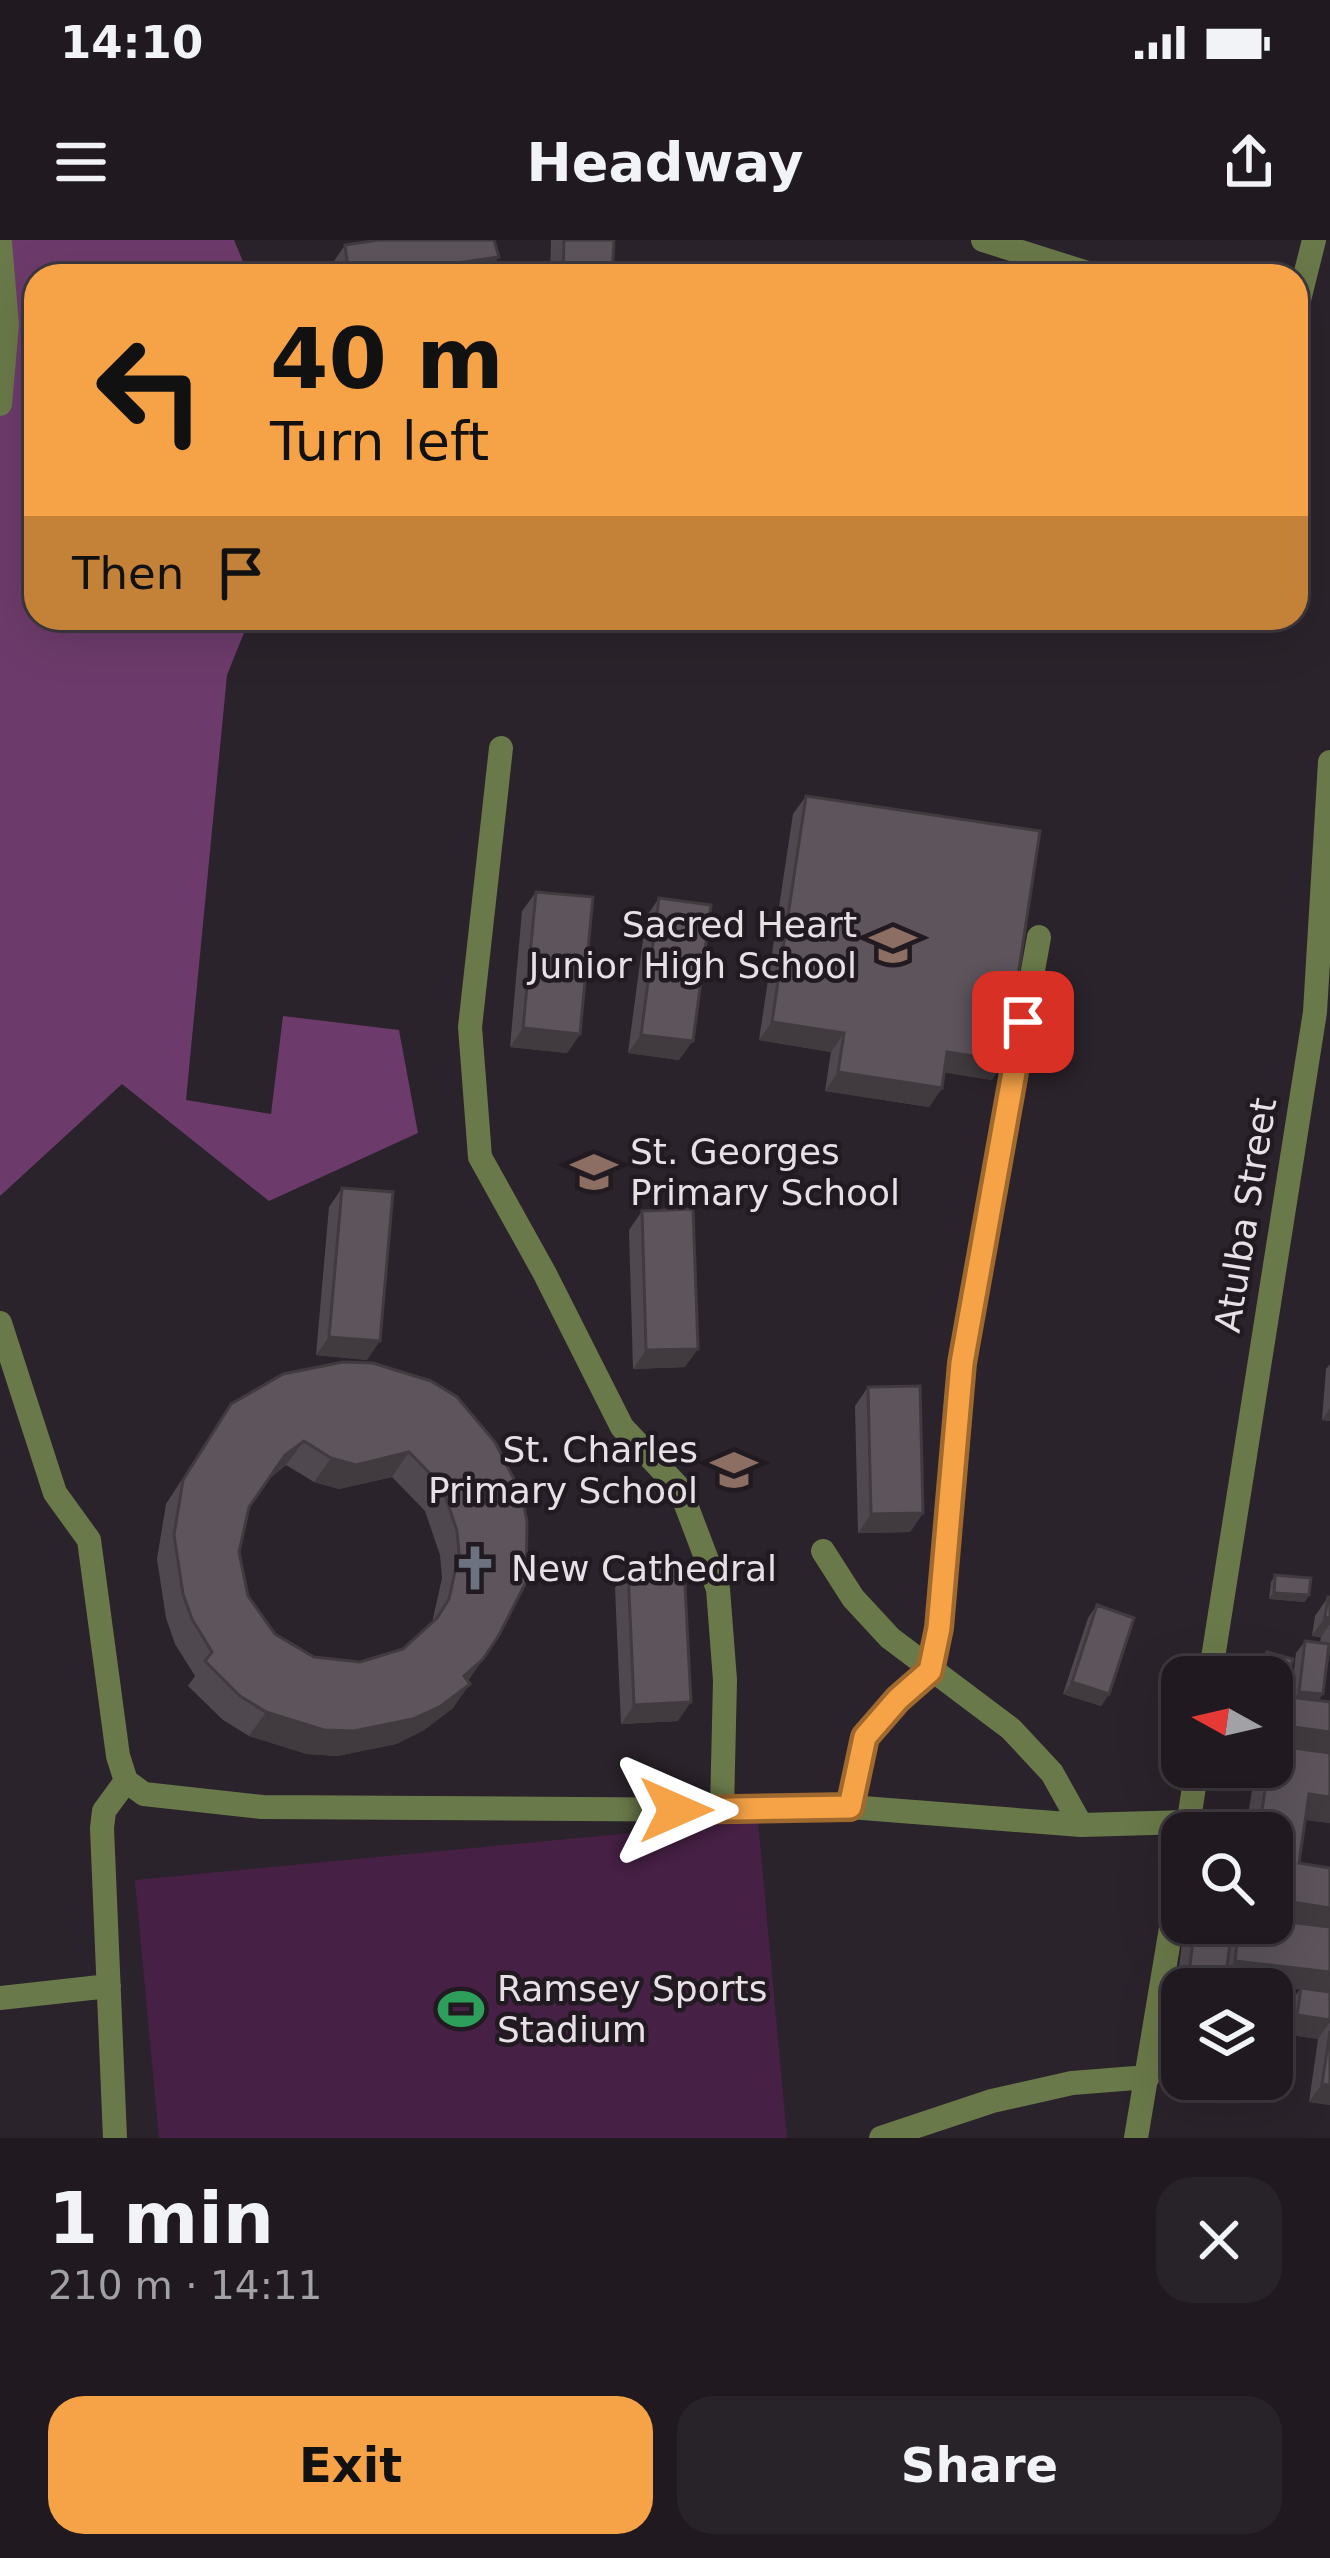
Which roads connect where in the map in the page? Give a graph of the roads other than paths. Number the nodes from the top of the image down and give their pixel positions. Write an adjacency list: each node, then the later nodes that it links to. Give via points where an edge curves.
1 (983, 240): 3 (street)
2 (0, 243): 4 (street, via 7,325)
3 (1059, 264)
4 (0, 404)
5 (501, 748): 14 (street, via 470,1027 480,1157 622,1427 680,1490 718,1589)
6 (1330, 762): 10 (street, Atulba Street, via 1315,1012)
7 (1039, 937): 11 (street, via 962,1363)
8 (0, 1323): 12 (street, via 56,1492 89,1540)
9 (823, 1551): 11 (street, via 853,1598)
10 (1213, 1656)
11 (930, 1671): 13 (street, via 865,1737); 15 (street, via 1011,1729 1052,1773)
12 (126, 1781): 14 (street, via 144,1794 262,1808); 18 (street, via 102,1828)
13 (850, 1807): 14 (street); 15 (street)
14 (722, 1810)
15 (1081, 1825): 16 (street)
16 (1161, 1827)
17 (1169, 1944): 20 (street)
18 (109, 1986): 19 (street); 21 (street)
19 (0, 1998)
20 (1148, 2077): 22 (street, via 992,2101); 23 (street)
21 (115, 2138)
22 (881, 2138)
23 (1136, 2138)

